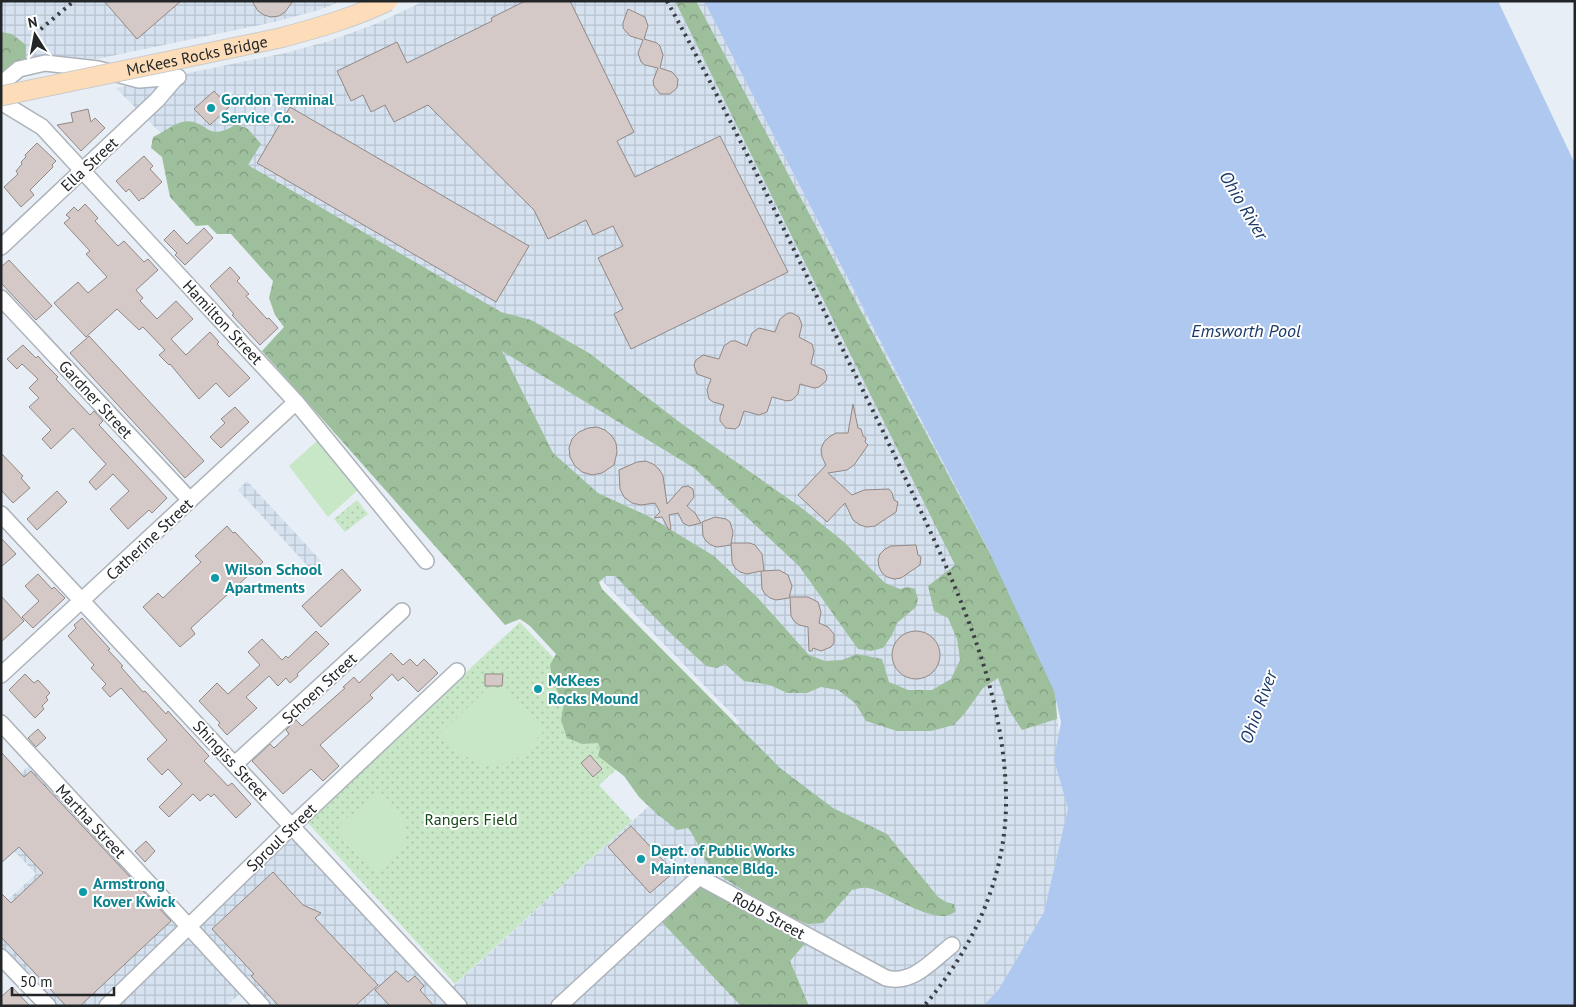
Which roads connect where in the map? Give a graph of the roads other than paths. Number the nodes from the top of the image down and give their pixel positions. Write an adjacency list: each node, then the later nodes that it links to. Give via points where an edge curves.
1 (388, 1): 3 (main road, McKees Rocks Bridge, bridge, via 324,26 280,38)
2 (1, 84): 5 (street, Ella Street, via 19,69 45,64 98,70 139,80 177,78)
3 (1, 96)
4 (1, 102): 5 (street, Hamilton Street, via 42,127)
5 (82, 170): 6 (street, Ella Street); 8 (street, Hamilton Street)
6 (1, 248)
7 (1, 298): 9 (street, Gardner Street)
8 (296, 402): 9 (street, Catherine Street); 11 (street, Hamilton Street)
9 (190, 500): 12 (street, Catherine Street)
10 (1, 514): 12 (street, Shingiss Street)
11 (426, 561)
12 (82, 601): 15 (street, Catherine Street); 17 (street, Shingiss Street)
13 (402, 611): 17 (street, Schoen Street)
14 (457, 671): 18 (street, Sproul Street)
15 (1, 675)
16 (1, 723): 19 (street, Martha Street)
17 (235, 764): 18 (street, Shingiss Street)
18 (292, 826): 19 (street, Sproul Street); 25 (street, Shingiss Street)
19 (188, 927): 23 (street, Sproul Street); 24 (street, Martha Street)
20 (952, 945): 26 (street, Robb Street, via 918,974 904,979 886,978 699,877)
21 (1, 957): 22 (street)
22 (48, 1006)
23 (107, 1006)
24 (262, 1006)
25 (459, 1006)
26 (559, 1006)

